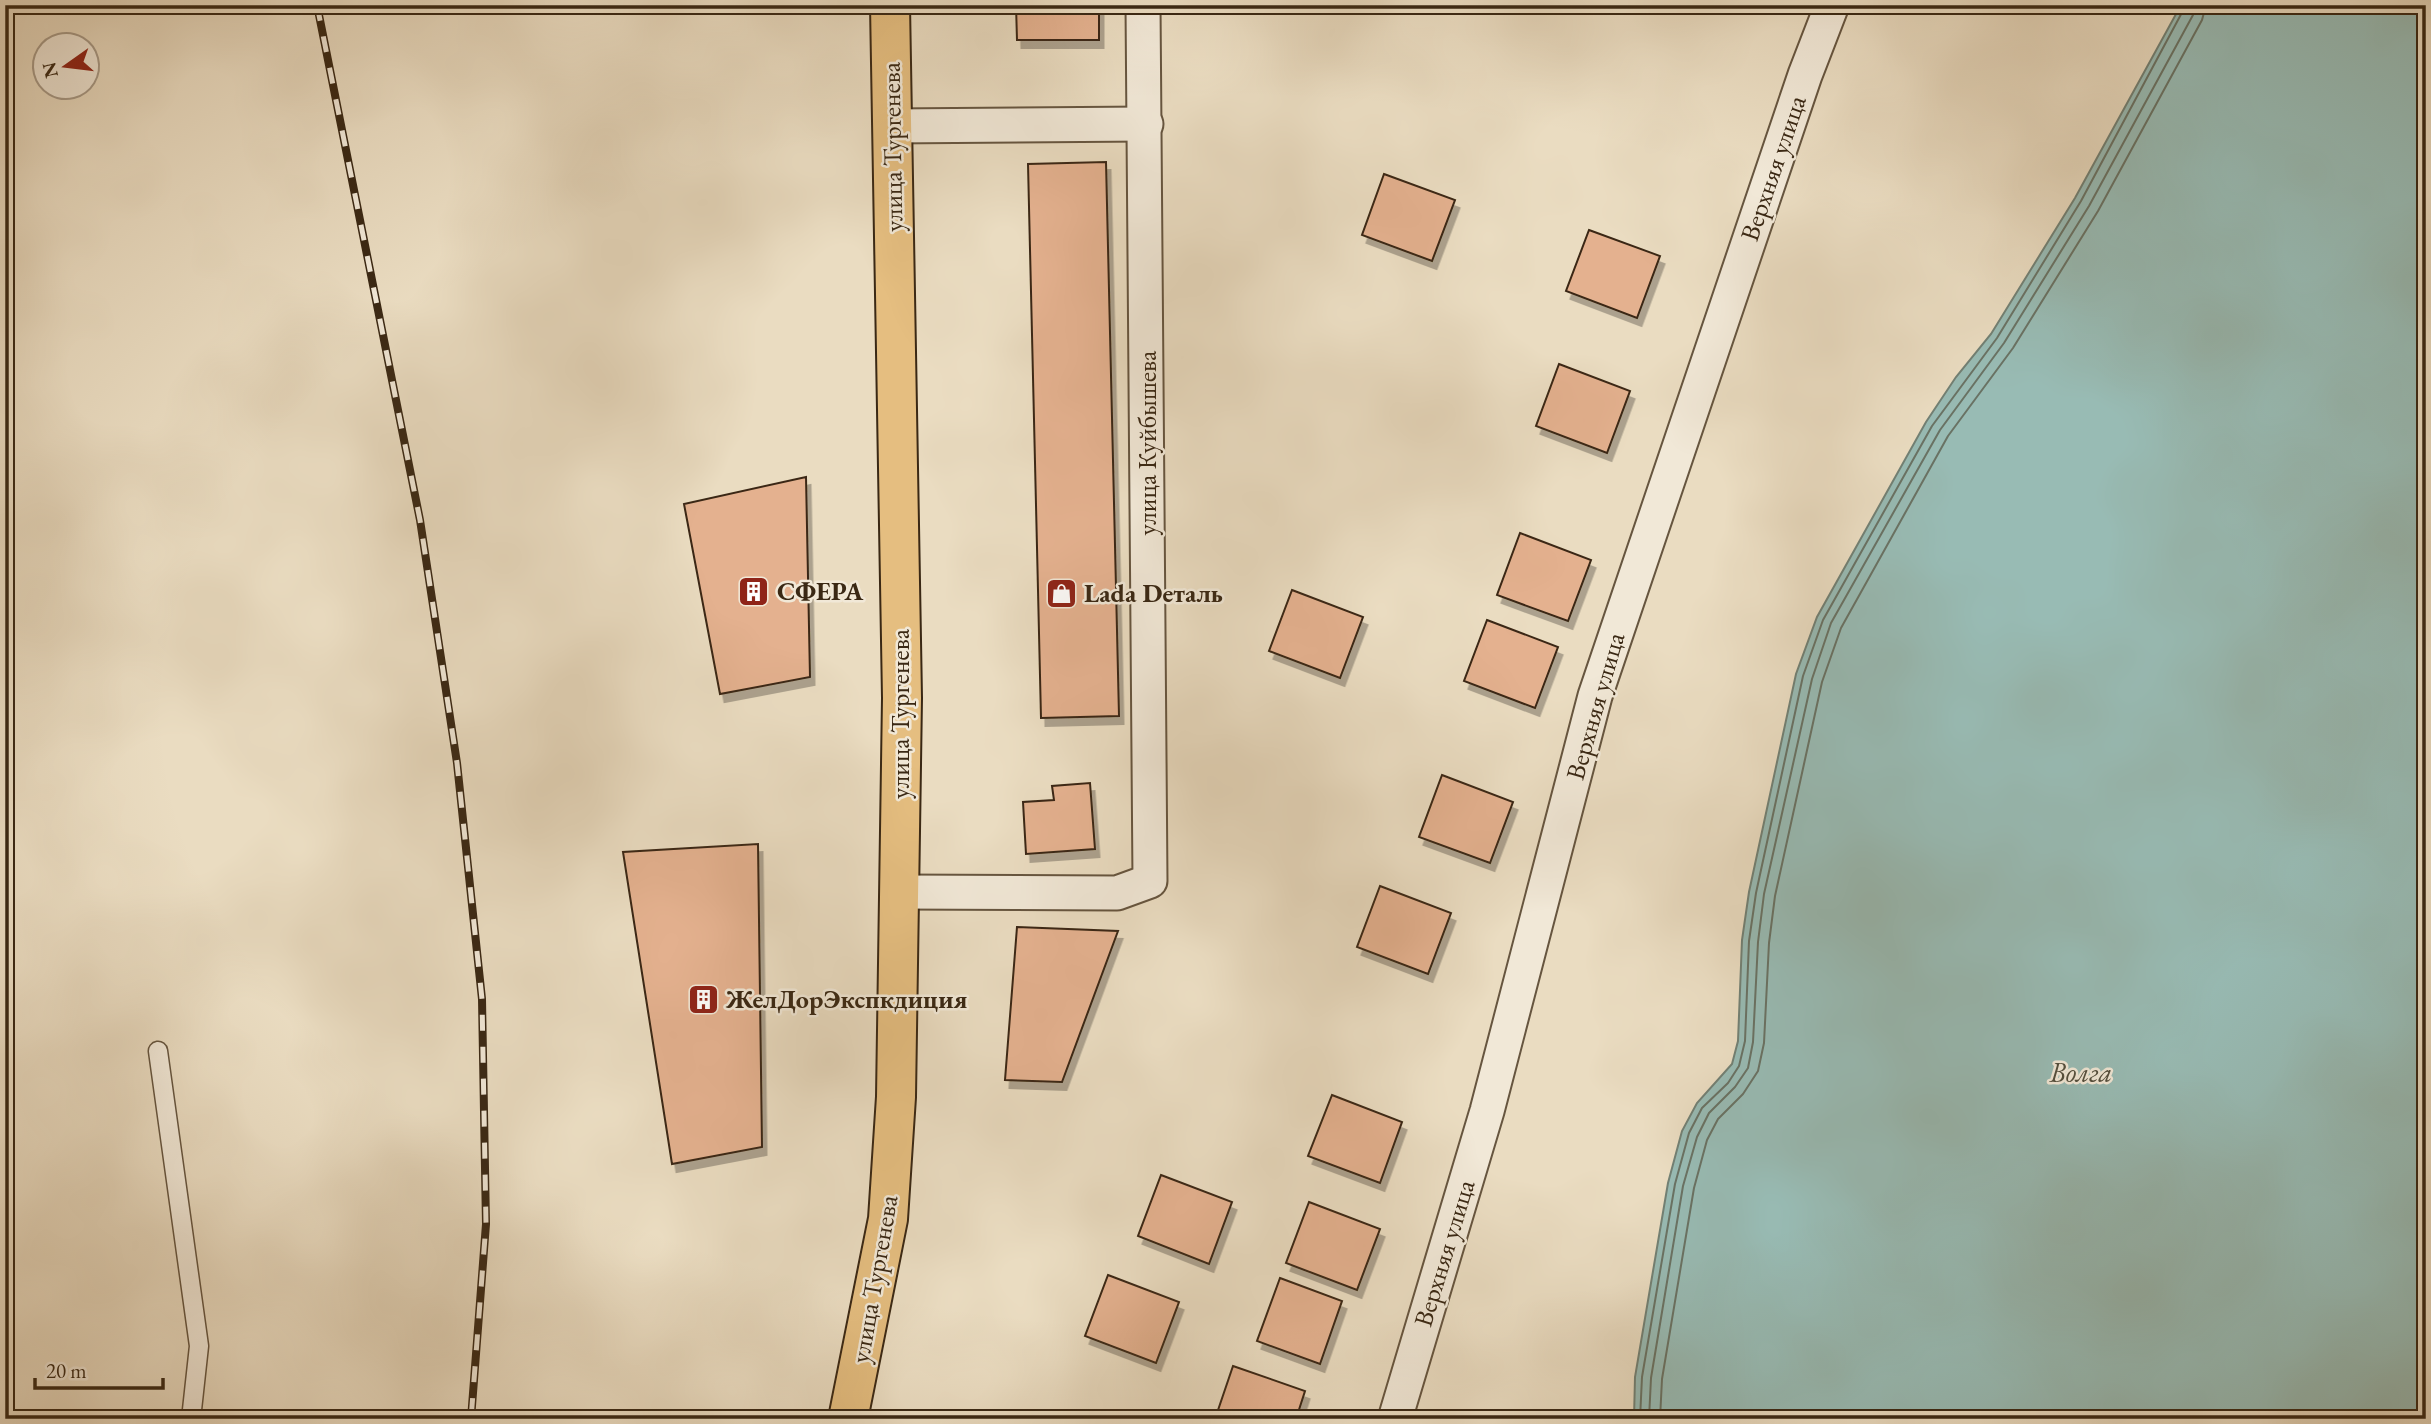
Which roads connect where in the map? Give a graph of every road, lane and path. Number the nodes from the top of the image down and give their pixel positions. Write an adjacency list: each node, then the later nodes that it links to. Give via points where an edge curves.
1 (890, 5): 5 (main road, улица Тургенева)
2 (1143, 5): 4 (street, улица Куйбышева)
3 (1832, 5): 10 (street, Верхняя улица, via 1595,696 1486,1111)
4 (1146, 124): 5 (street); 6 (street, улица Куйбышева, via 1150,881 1117,893)
5 (891, 125): 6 (main road, улица Тургенева, via 902,698)
6 (899, 892): 9 (main road, улица Тургенева, via 897,1097 888,1219)
7 (158, 1051): 8 (lane, via 200,1346)
8 (191, 1419)
9 (848, 1419)
10 (1395, 1419)

